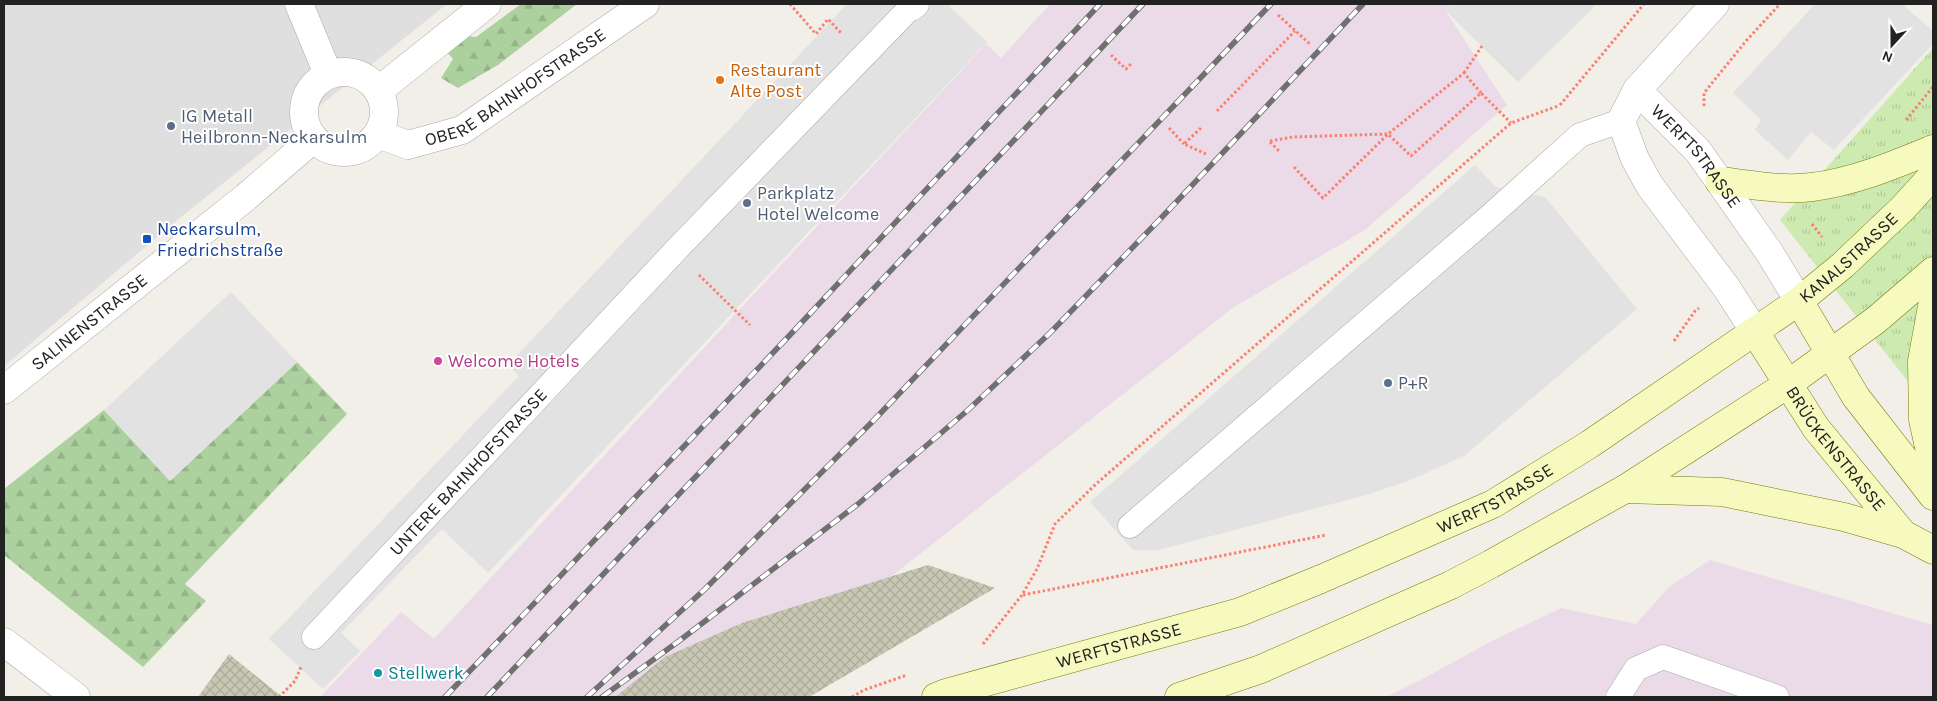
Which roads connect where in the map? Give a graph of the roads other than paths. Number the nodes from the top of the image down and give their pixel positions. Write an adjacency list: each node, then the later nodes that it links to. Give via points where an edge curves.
1 (299, 4): 6 (street)
2 (487, 4): 7 (street)
3 (645, 4): 10 (street, OBERE BAHNHOFSTRASSE, via 462,130 408,145)
4 (1715, 4): 8 (street, WERFTSTRASSE)
5 (913, 6): 28 (lane, UNTERE BAHNHOFSTRASSE, via 675,251)
6 (328, 74): 7 (street, via 347,72 365,77); 11 (street, via 313,86 304,103 304,122)
7 (378, 90): 10 (street, via 384,105 384,120)
8 (1637, 90): 9 (street, WERFTSTRASSE); 14 (street, WERFTSTRASSE, via 1698,151)
9 (1621, 121): 18 (street, WERFTSTRASSE, via 1635,159 1650,186 1726,287); 25 (lane, via 1580,135)
10 (378, 134): 11 (street, via 364,147 346,152 328,149)
11 (313, 139): 21 (street, SALINENSTRASSE, via 246,197)
12 (1933, 149): 14 (main road, via 1867,175 1812,187)
13 (1933, 175): 16 (main road, KANALSTRASSE, via 1843,265)
14 (1719, 181): 16 (street, WERFTSTRASSE)
15 (1933, 271): 19 (main road)
16 (1799, 301): 18 (main road, KANALSTRASSE); 19 (main road)
17 (1933, 301): 22 (main road, via 1922,361 1922,420)
18 (1755, 332): 20 (main road, BRÜCKENSTRASSE); 31 (main road, WERFTSTRASSE, via 1590,444 1493,504 1240,612)
19 (1830, 354): 20 (main road); 24 (main road, via 1856,397)
20 (1788, 384): 23 (main road); 26 (main road, BRÜCKENSTRASSE, via 1816,428)
21 (4, 390)
22 (1933, 465)
23 (1625, 489): 26 (main road, via 1722,492 1844,517); 32 (main road, via 1451,584 1262,669)
24 (1933, 496)
25 (1130, 526)
26 (1903, 534): 27 (main road, BRÜCKENSTRASSE)
27 (1933, 550)
28 (314, 636)
29 (4, 642): 30 (street)
30 (76, 697)
31 (936, 697)
32 (1179, 697)
33 (1618, 697): 34 (lane, via 1636,669 1663,657)
34 (1776, 697)

